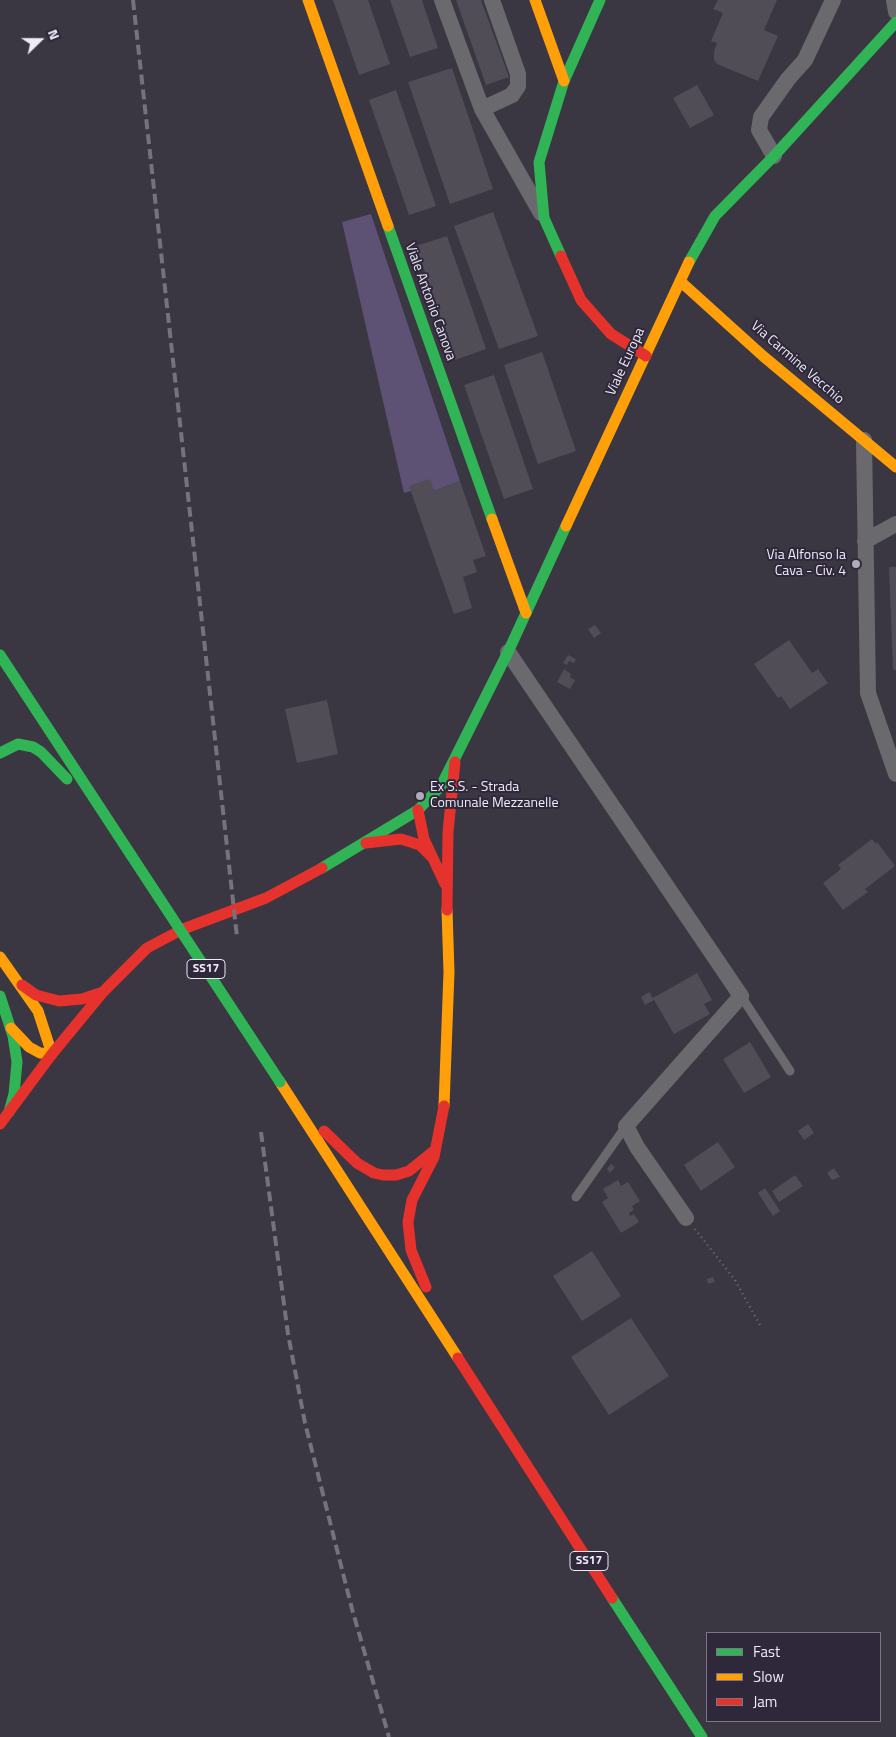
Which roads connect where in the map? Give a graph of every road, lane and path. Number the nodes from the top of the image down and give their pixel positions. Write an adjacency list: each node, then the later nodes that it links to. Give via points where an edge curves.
1 (308, 0): 20 (street, Viale Antonio Canova)
2 (442, 0): 11 (street)
3 (492, 0): 11 (street, via 518,74 518,86 512,96)
4 (535, 0): 10 (street)
5 (600, 0): 10 (street)
6 (834, 0): 12 (street, via 804,60 761,117 758,130)
7 (894, 0): 8 (street)
8 (896, 12)
9 (896, 22): 12 (street, Viale Europa)
10 (564, 81): 13 (street, via 539,162)
11 (482, 109): 13 (street)
12 (774, 156): 14 (street, Viale Europa, via 715,216)
13 (544, 218): 15 (street, via 581,300 611,334)
14 (680, 281): 15 (street, Viale Europa); 16 (street, Via Carmine Vecchio)
15 (646, 356): 20 (street, Viale Europa)
16 (864, 440): 17 (street, Via Carmine Vecchio); 19 (street)
17 (896, 467)
18 (896, 524): 19 (street)
19 (865, 541): 25 (street, via 868,693)
20 (526, 613): 21 (street, Viale Europa)
21 (508, 652): 24 (street, Viale Europa); 36 (street)
22 (0, 655): 27 (street, SS17)
23 (0, 753): 27 (street, via 18,744 41,752)
24 (455, 762): 26 (street, via 441,786); 29 (street)
25 (896, 774)
26 (418, 810): 28 (street); 29 (street, via 434,822); 30 (street, via 421,832)
27 (114, 829): 40 (street, SS17, bridge)
28 (366, 843): 30 (street, via 404,839 423,847); 34 (street, via 266,898 158,941 136,957)
29 (448, 847): 31 (street)
30 (432, 857): 31 (street)
31 (446, 890): 44 (street, via 449,972 446,1097)
32 (0, 957): 33 (street)
33 (18, 981): 34 (street, via 30,991 51,1000 82,999); 38 (street, via 43,1022)
34 (103, 992): 38 (street)
35 (0, 996): 37 (street)
36 (741, 996): 39 (lane); 43 (street)
37 (11, 1028): 38 (street, via 28,1047); 41 (street, via 17,1068)
38 (52, 1054): 41 (street)
39 (790, 1071)
40 (289, 1097): 44 (street, via 349,1156 374,1173 402,1174); 48 (street, SS17)
41 (9, 1112): 42 (street)
42 (0, 1124)
43 (626, 1126): 45 (lane); 46 (street)
44 (436, 1149): 48 (street, via 412,1200 409,1240 422,1278)
45 (576, 1197)
46 (686, 1218): 47 (path, via 735,1280)
47 (761, 1327)
48 (476, 1386): 49 (street, SS17)
49 (702, 1737)

